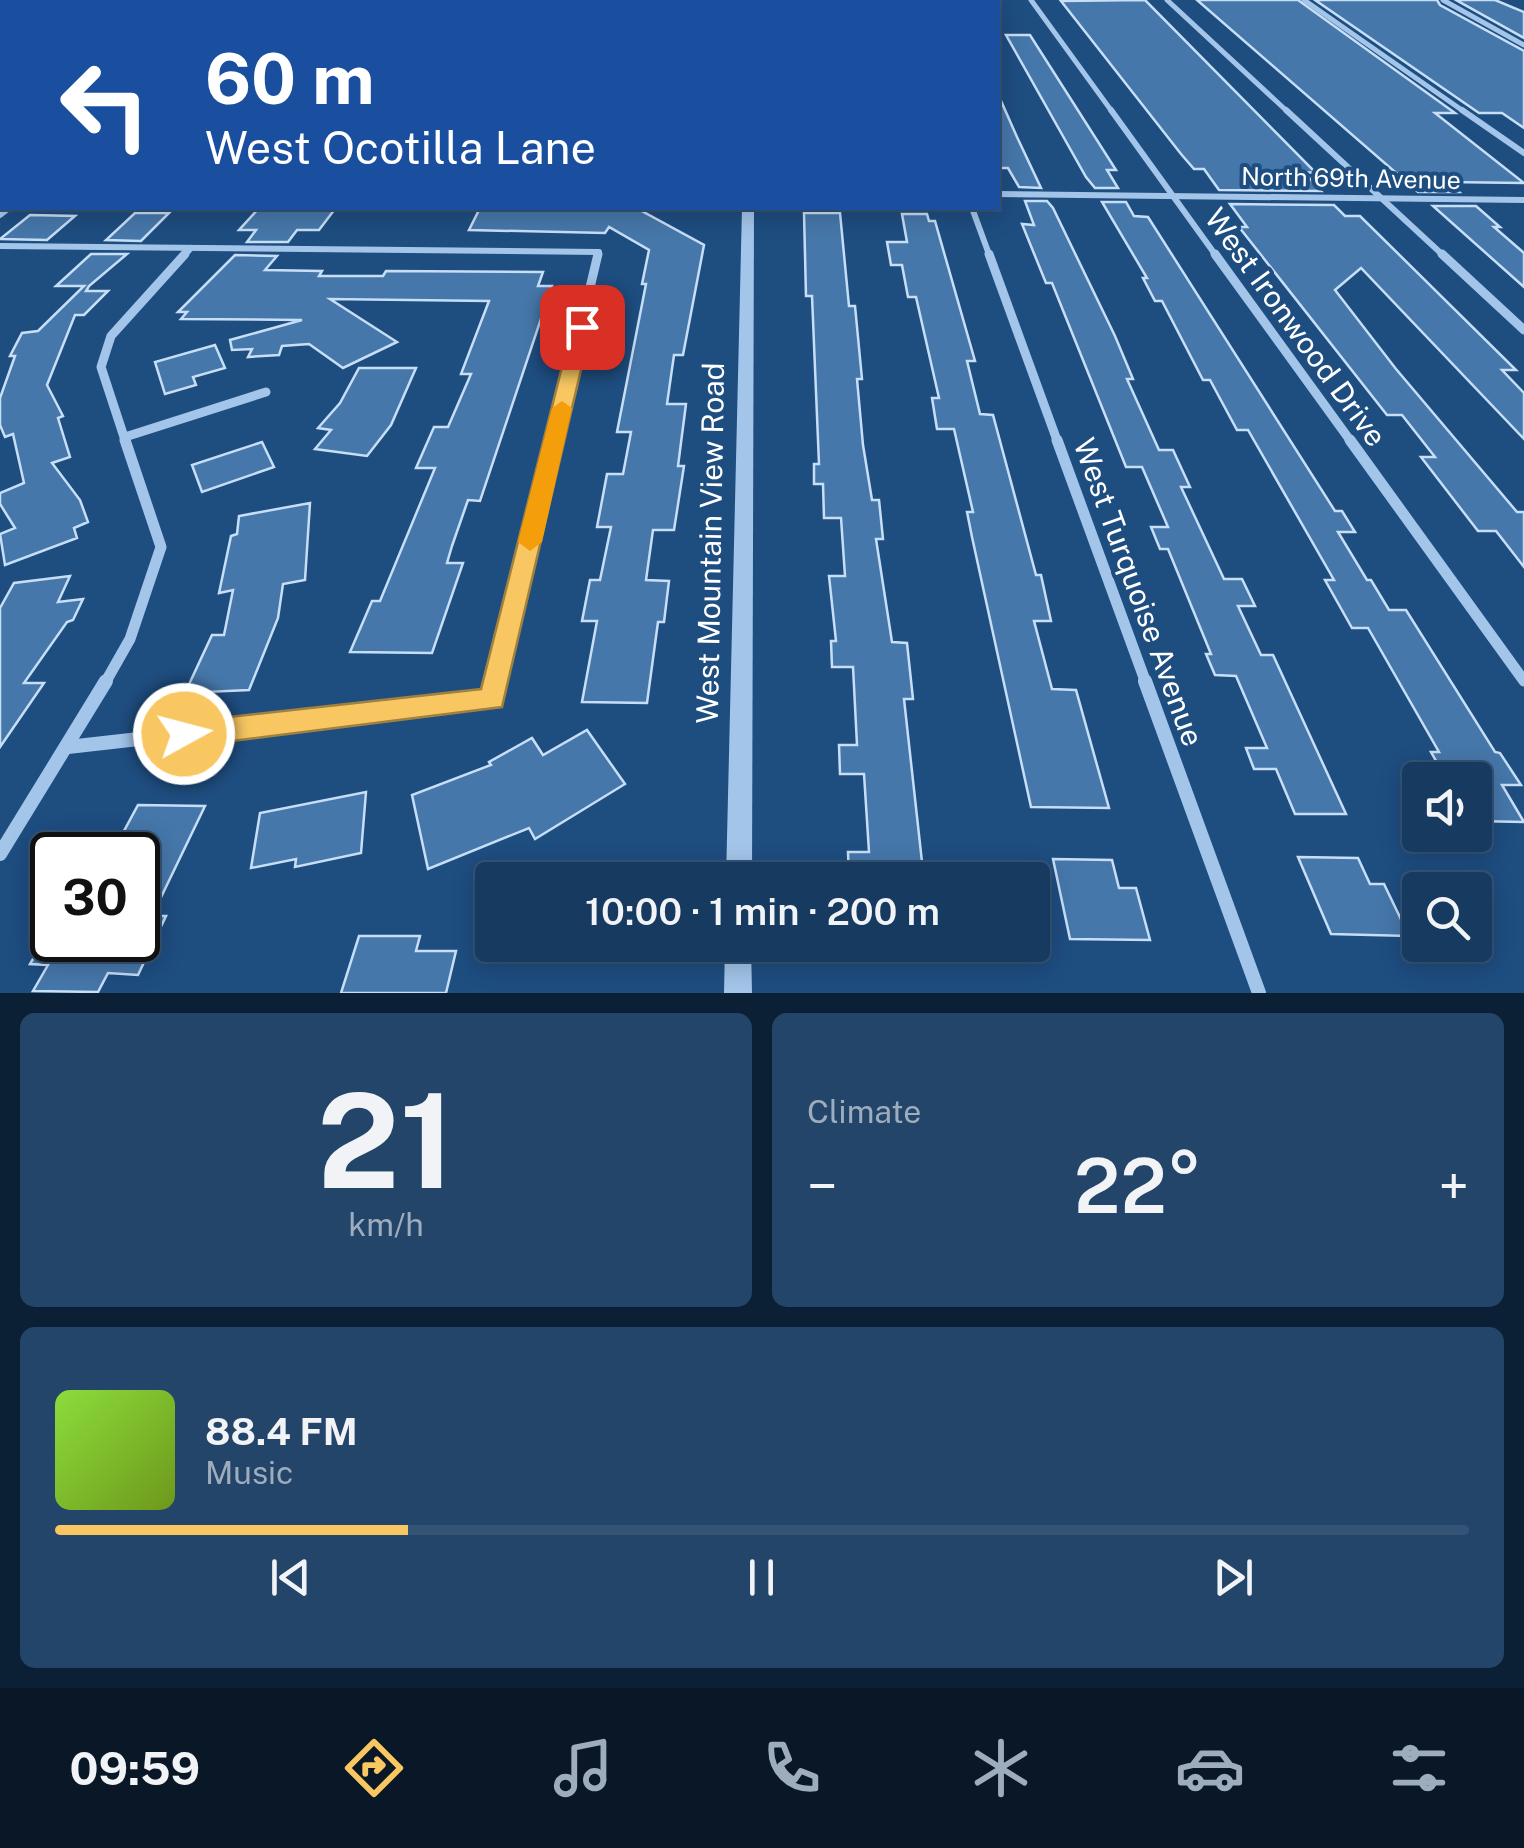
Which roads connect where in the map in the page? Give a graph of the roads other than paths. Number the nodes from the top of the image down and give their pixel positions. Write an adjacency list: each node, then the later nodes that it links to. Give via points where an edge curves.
1 (1031, 0): 8 (street, West Ironwood Drive)
2 (1167, 0): 9 (street)
3 (1304, 0): 6 (street)
4 (1443, 0): 5 (street)
5 (1524, 45)
6 (1524, 154)
7 (1000, 194): 8 (street, North 69th Avenue)
8 (1173, 196): 9 (street, North 69th Avenue); 18 (street, West Ironwood Drive)
9 (1382, 198): 10 (street, North 69th Avenue); 15 (street)
10 (1524, 200)
11 (748, 210): 21 (street, West Mountain View Road)
12 (973, 210): 24 (street, West Turquoise Avenue)
13 (0, 246): 14 (street)
14 (191, 248): 17 (street, via 111,336 101,368); 19 (street, via 600,252 492,699)
15 (1524, 330)
16 (266, 392): 17 (street)
17 (125, 437): 19 (street, via 161,547 130,639)
18 (1524, 681)
19 (68, 747): 20 (street)
20 (0, 854)
21 (739, 862)
22 (738, 962): 23 (street)
23 (738, 993)
24 (1260, 993)

